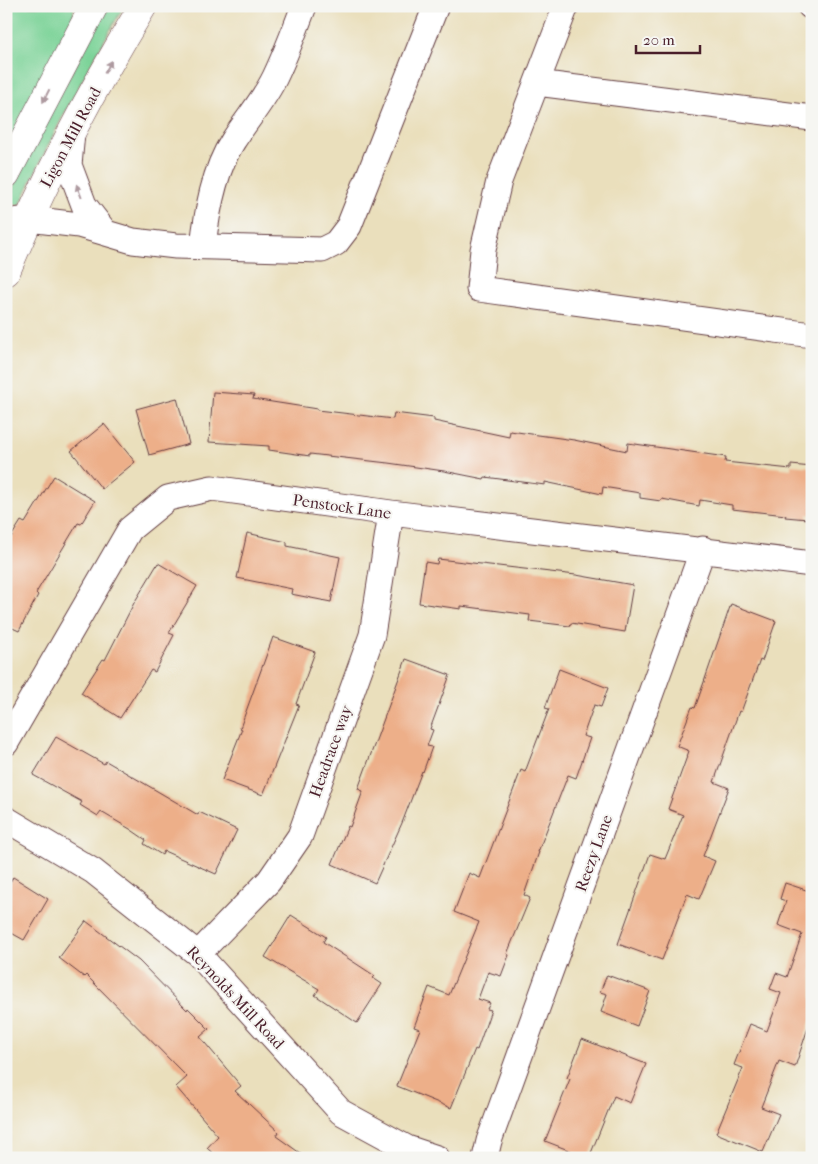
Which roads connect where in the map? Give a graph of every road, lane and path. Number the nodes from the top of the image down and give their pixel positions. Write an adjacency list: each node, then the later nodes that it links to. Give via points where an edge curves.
1 (143, 6): 8 (main road, Ligon Mill Road, one-way to 1)
2 (304, 6): 12 (street, via 264,99 232,141 222,163 207,213)
3 (436, 6): 12 (street, via 349,226 336,243 322,250)
4 (566, 6): 6 (street)
5 (86, 12): 9 (main road, one-way to 9)
6 (536, 83): 7 (street); 14 (street, via 499,181 479,289)
7 (812, 118)
8 (72, 133): 10 (main road, Ligon Mill Road); 11 (street, one-way to 8, via 84,205 70,164)
9 (6, 174)
10 (18, 220): 11 (street, via 79,225); 13 (main road, Ligon Mill Road)
11 (105, 232): 12 (street, via 133,241)
12 (202, 246)
13 (6, 272)
14 (812, 335)
15 (391, 513): 16 (street, Penstock Lane); 18 (street, Penstock Lane, via 212,488 168,498 130,529); 20 (street, Headrace way, via 372,635 300,836 269,881)
16 (703, 549): 17 (street, Penstock Lane); 22 (street, Reezy Lane)
17 (812, 564)
18 (6, 743)
19 (6, 819): 20 (street, Reynolds Mill Road, via 92,871)
20 (198, 954): 21 (street, Reynolds Mill Road, via 341,1112 407,1148)
21 (437, 1158)
22 (485, 1158)

